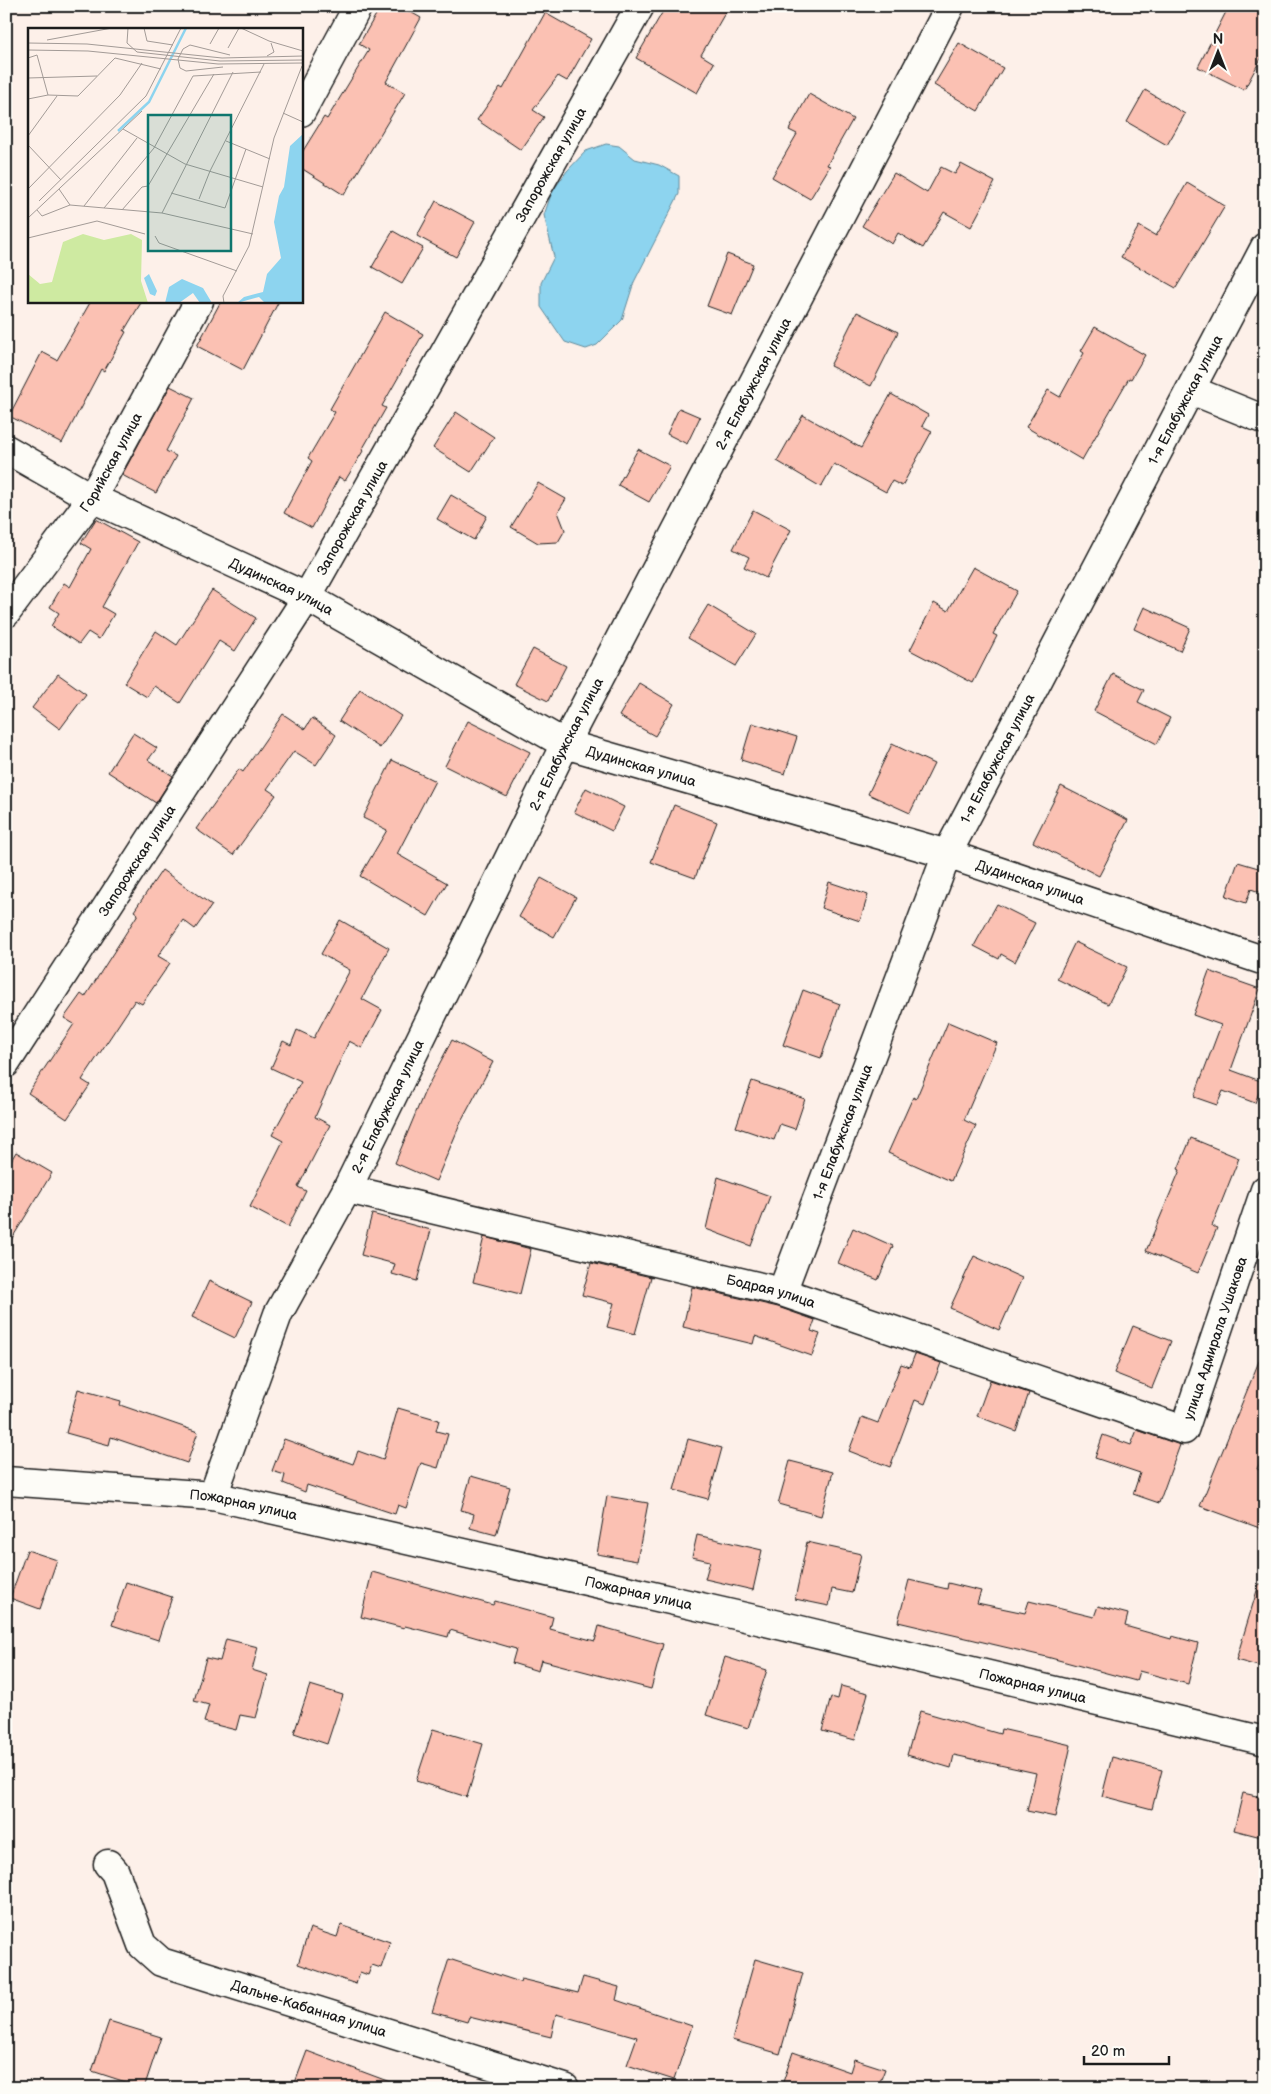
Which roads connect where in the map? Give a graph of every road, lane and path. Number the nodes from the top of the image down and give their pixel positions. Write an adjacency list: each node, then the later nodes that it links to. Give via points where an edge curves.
1 (358, 6): 4 (street)
2 (640, 6): 11 (street, Запорожская улица)
3 (950, 6): 13 (street, 2-я Елабужская улица)
4 (302, 110)
5 (1265, 247): 7 (street, 1-я Елабужская улица)
6 (198, 302): 10 (street, Горийская улица)
7 (1191, 390): 8 (street); 14 (street, 1-я Елабужская улица)
8 (1265, 420)
9 (6, 449): 10 (street, Дудинская улица)
10 (92, 498): 11 (street, Дудинская улица); 12 (street, Горийская улица)
11 (307, 597): 13 (street, Дудинская улица); 16 (street, Запорожская улица)
12 (6, 613)
13 (565, 744): 14 (street, Дудинская улица); 17 (street, 2-я Елабужская улица)
14 (947, 854): 15 (street, Дудинская улица); 19 (street, 1-я Елабужская улица)
15 (1265, 961)
16 (6, 1063)
17 (347, 1189): 19 (street, Бодрая улица); 22 (street, 2-я Елабужская улица, via 278,1314)
18 (1265, 1190): 20 (street, улица Адмирала Ушакова)
19 (782, 1292): 20 (street, Бодрая улица)
20 (1184, 1430)
21 (6, 1481): 22 (street, Пожарная улица)
22 (213, 1496): 23 (street, Пожарная улица, via 758,1620)
23 (1265, 1741)
24 (108, 1864): 25 (street, Дальне-Кабанная улица, via 115,1872 142,1946 161,1962)
25 (565, 2088)

